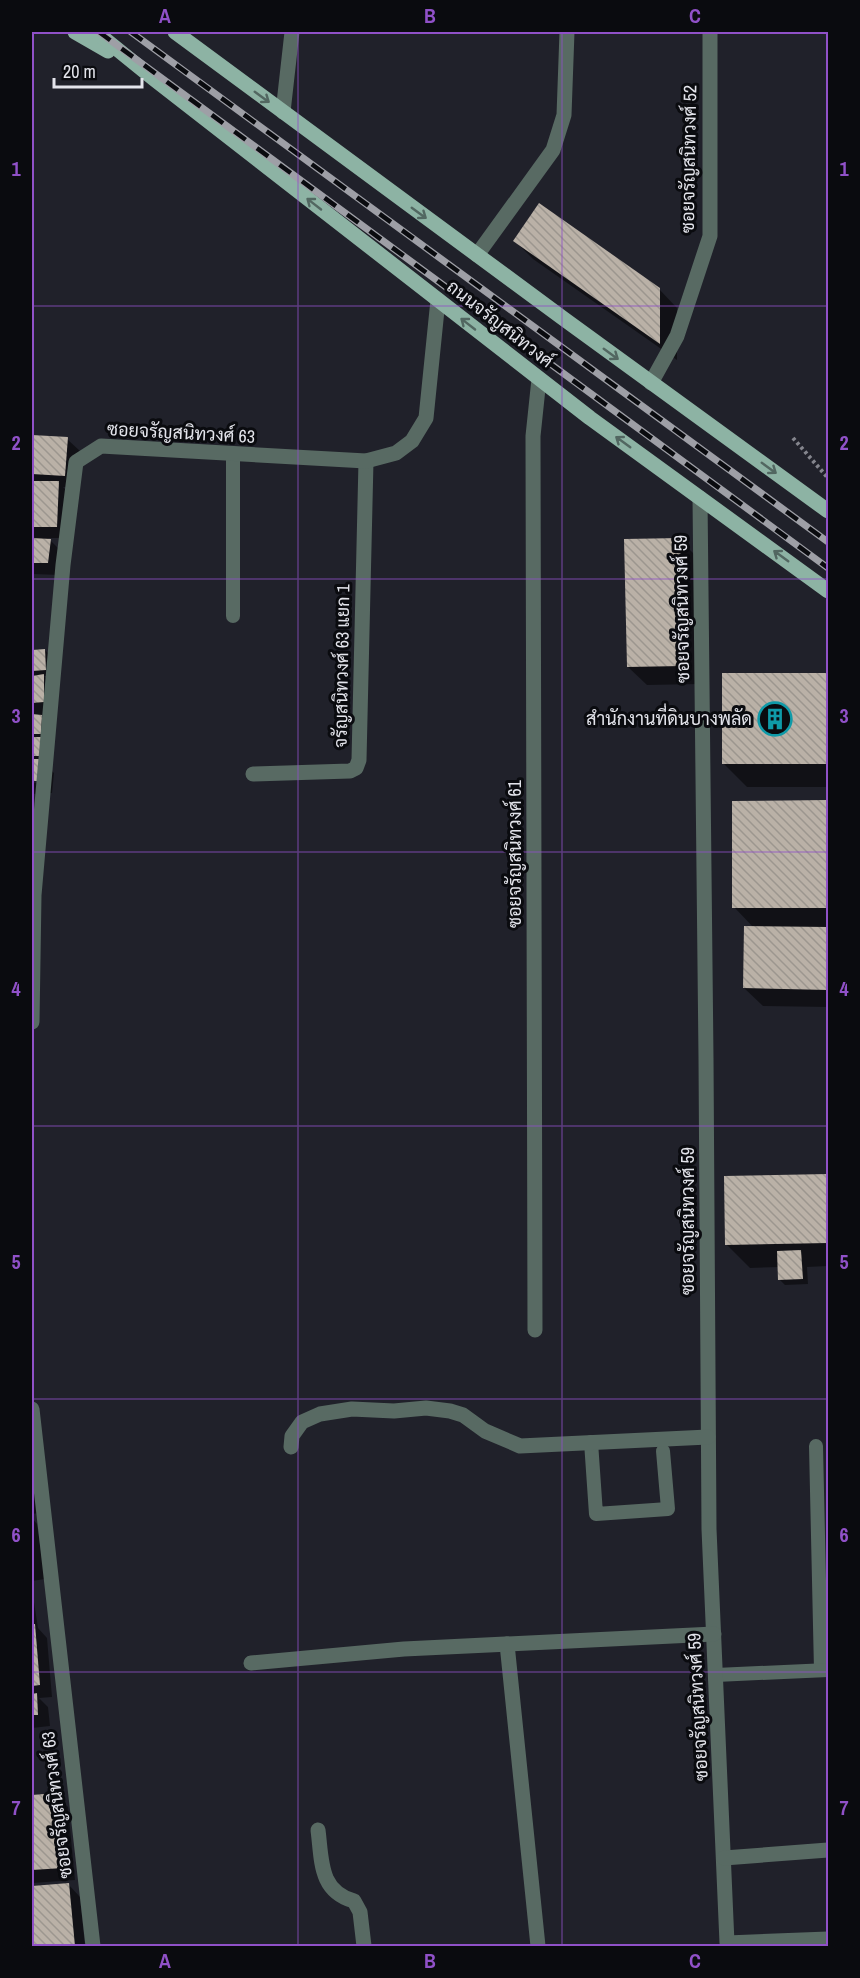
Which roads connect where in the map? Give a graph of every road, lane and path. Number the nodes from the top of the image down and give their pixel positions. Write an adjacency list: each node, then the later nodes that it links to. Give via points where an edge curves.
1 (75, 32): 7 (main road, ถนนจรัญสนิทวงศ์)
2 (96, 32): 7 (main road, ถนนจรัญสนิทวงศ์)
3 (292, 32): 8 (street)
4 (567, 32): 9 (street, via 564,115 553,150)
5 (710, 32): 12 (street, ซอยจรัญสนิทวงศ์ 52, via 710,236 677,336)
6 (176, 33): 8 (main road, one-way to 8)
7 (154, 79): 10 (main road, ถนนจรัญสนิทวงศ์, one-way to 7)
8 (283, 112): 9 (main road, one-way to 9)
9 (477, 255): 12 (main road, one-way to 12)
10 (438, 300): 11 (main road, ถนนจรัญสนิทวงศ์, one-way to 10); 15 (street, ซอยจรัญสนิทวงศ์ 63, via 426,418 412,441 396,453)
11 (539, 379): 17 (main road, ถนนจรัญสนิทวงศ์, one-way to 11); 23 (street, ซอยจรัญสนิทวงศ์ 61, via 533,436)
12 (651, 383): 18 (main road, one-way to 18)
13 (793, 438): 16 (path)
14 (233, 454): 15 (street, ซอยจรัญสนิทวงศ์ 63); 20 (lane); 22 (street, ซอยจรัญสนิทวงศ์ 63, via 101,446 76,462 34,895)
15 (366, 461): 21 (street, จรัญสนิทวงศ์ 63 แยก 1, via 359,760 350,771)
16 (828, 478)
17 (700, 498): 19 (main road, ถนนจรัญสนิทวงศ์, one-way to 17); 25 (street, ซอยจรัญสนิทวงศ์ 59)
18 (828, 511)
19 (828, 591)
20 (232, 615)
21 (253, 774)
22 (32, 1022)
23 (535, 1330)
24 (32, 1409): 40 (street, ซอยจรัญสนิทวงศ์ 63)
25 (708, 1437): 26 (street); 30 (street, ซอยจรัญสนิทวงศ์ 59)
26 (591, 1442): 28 (street, via 520,1446 450,1411 352,1408 302,1422 291,1436); 29 (lane, via 596,1514 668,1509)
27 (816, 1446): 33 (lane)
28 (291, 1447)
29 (663, 1451)
30 (714, 1634): 31 (street); 34 (street, ซอยจรัญสนิทวงศ์ 59)
31 (507, 1644): 32 (street); 42 (street)
32 (251, 1663)
33 (825, 1670): 34 (lane)
34 (716, 1675): 37 (street, ซอยจรัญสนิทวงศ์ 59)
35 (318, 1830): 41 (street, via 328,1884 342,1898 354,1901 360,1912)
36 (828, 1850): 37 (street)
37 (724, 1858): 39 (street, ซอยจรัญสนิทวงศ์ 59, via 727,1942)
38 (828, 1939): 39 (street)
39 (747, 1944)
40 (93, 1947)
41 (364, 1947)
42 (538, 1947)

